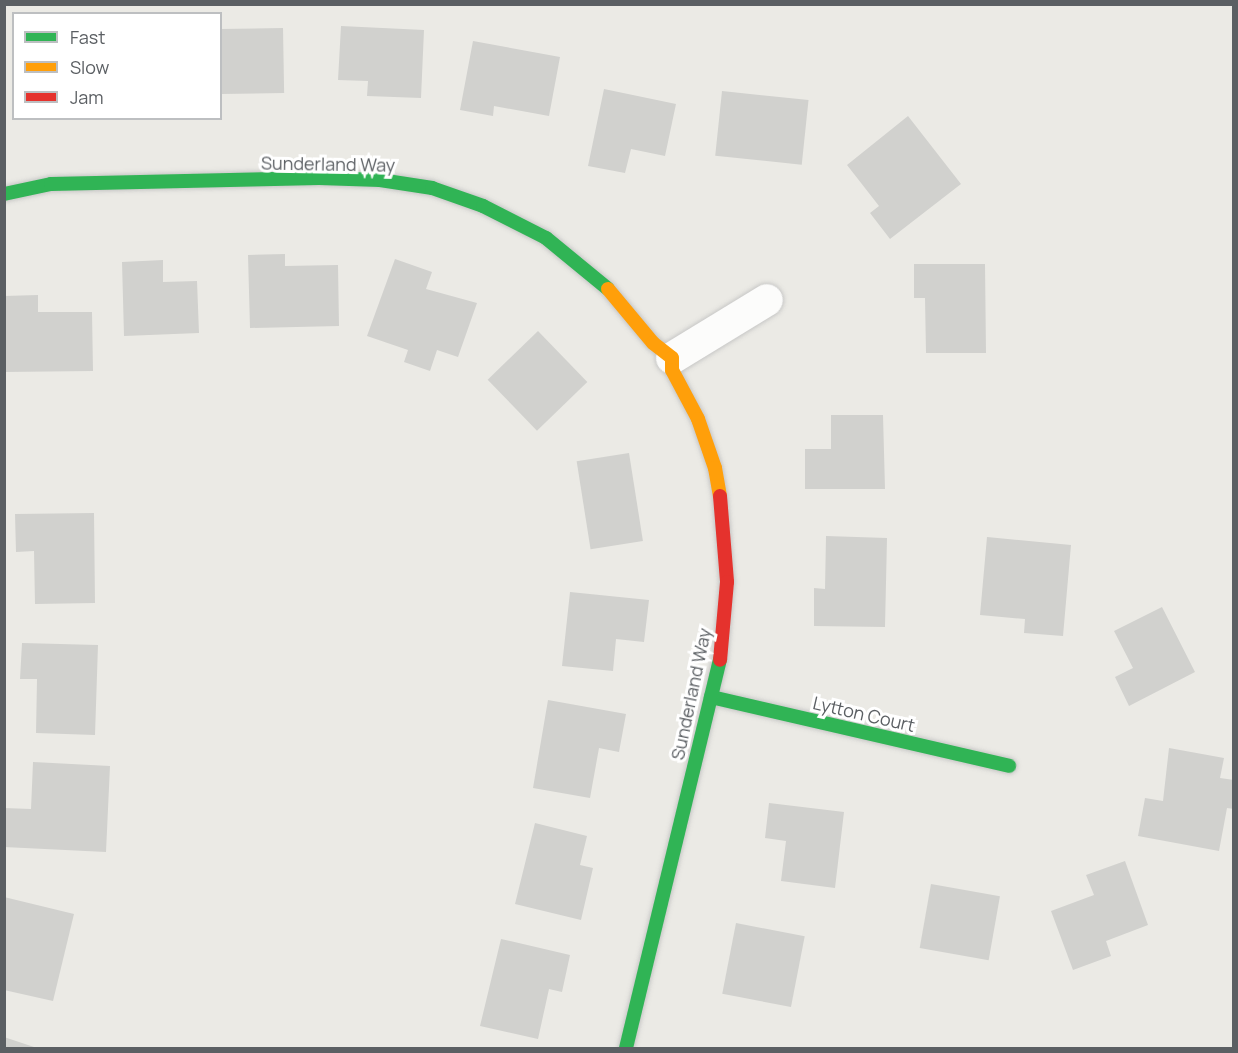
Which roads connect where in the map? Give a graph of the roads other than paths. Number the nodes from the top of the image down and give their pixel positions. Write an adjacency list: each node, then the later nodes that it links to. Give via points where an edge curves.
1 (4, 194): 3 (street, Sunderland Way, via 51,184 308,178 380,180 432,188 483,206 546,238 603,284 653,343)
2 (767, 300): 3 (street)
3 (672, 358): 4 (street, Sunderland Way, via 672,370 706,441 724,522 727,582 723,638)
4 (711, 697): 5 (street, Lytton Court); 6 (street, Sunderland Way)
5 (1009, 766)
6 (626, 1048)

